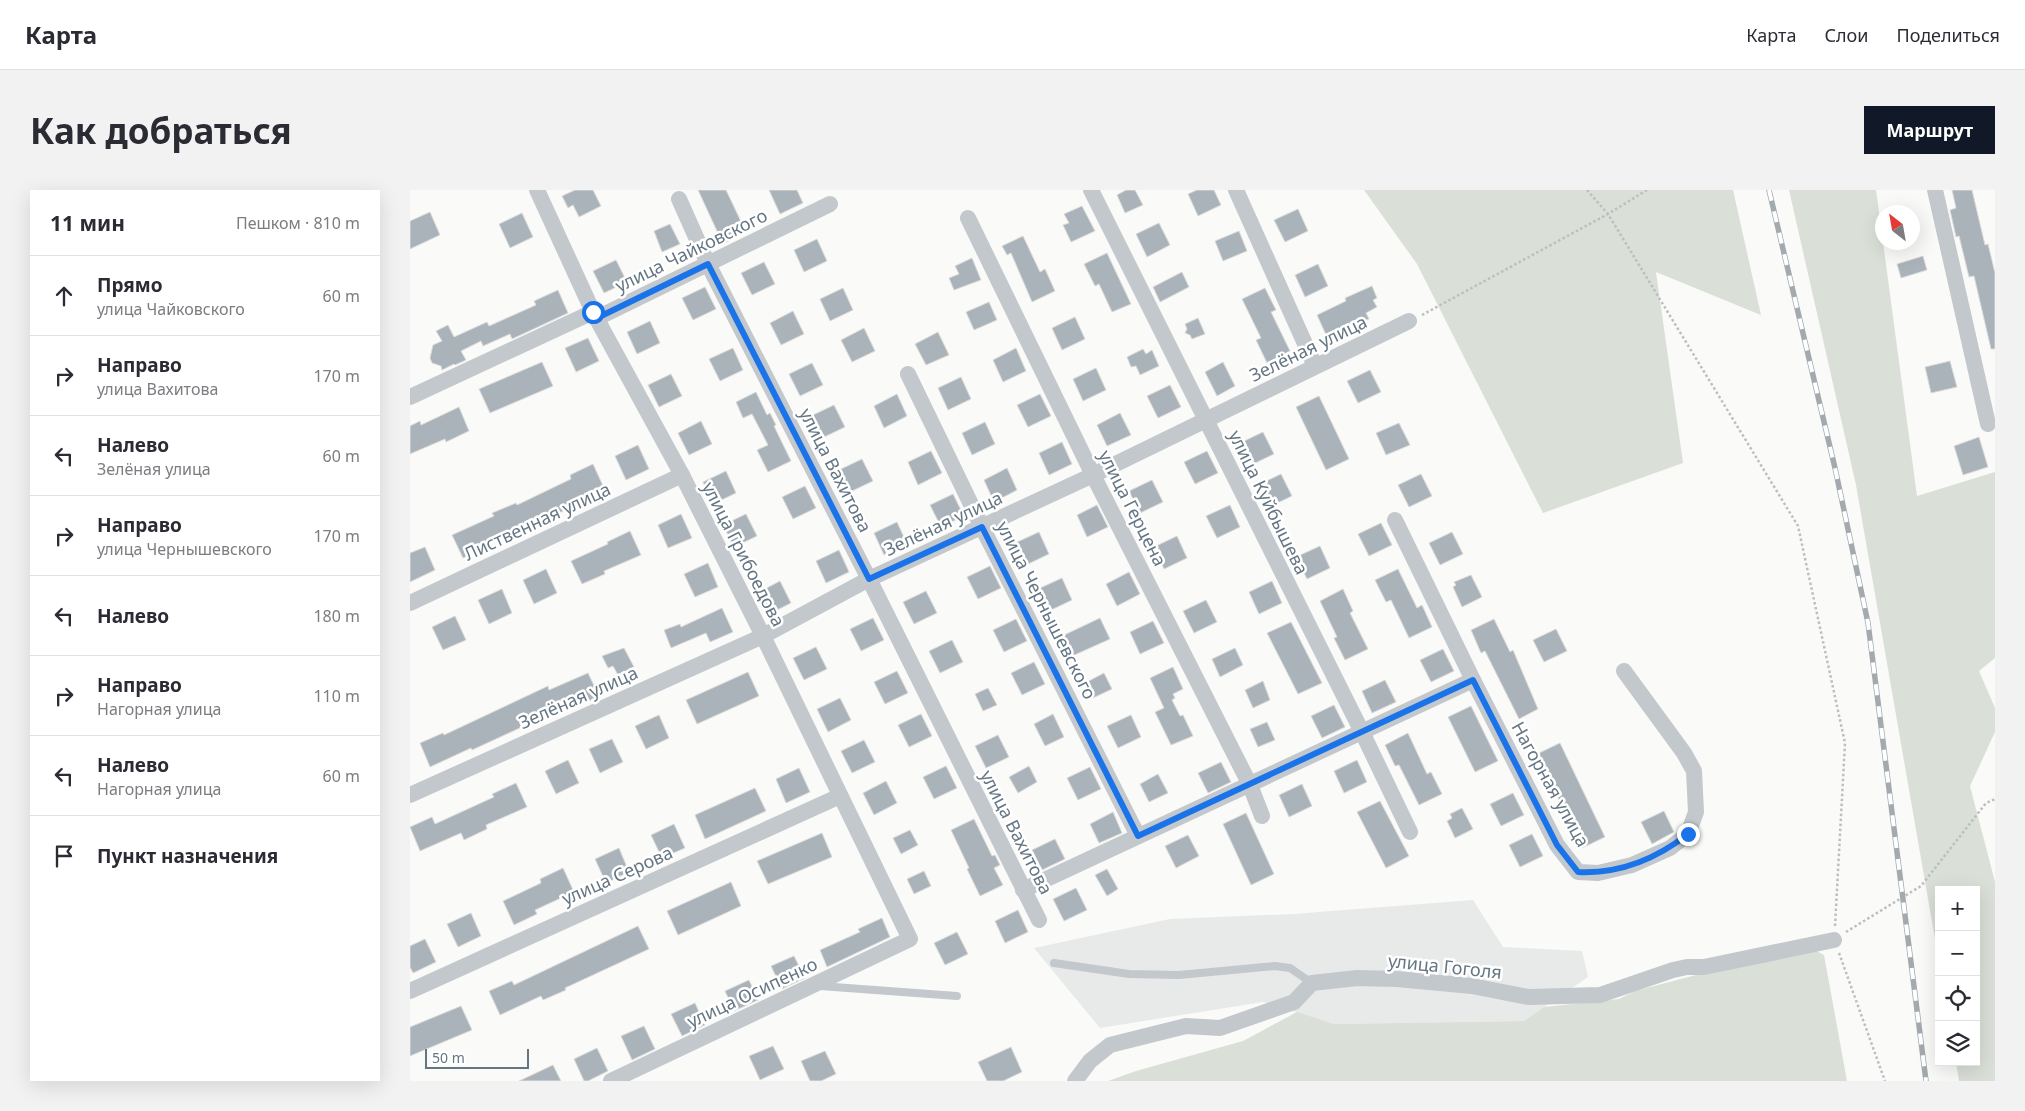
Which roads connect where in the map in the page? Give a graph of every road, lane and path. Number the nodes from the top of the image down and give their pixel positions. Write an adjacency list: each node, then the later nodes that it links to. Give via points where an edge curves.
1 (537, 190): 12 (street, улица Грибоедова)
2 (1091, 190): 17 (street, улица Куйбышева)
3 (1236, 190): 14 (street)
4 (1587, 190): 9 (path)
5 (1647, 190): 9 (path)
6 (1935, 190): 18 (street)
7 (680, 199): 11 (street, улица Вахитова)
8 (830, 204): 11 (street, улица Чайковского)
9 (1608, 214): 13 (path); 39 (path, via 1798,526 1845,743)
10 (968, 218): 20 (street, улица Герцена)
11 (708, 264): 12 (street, улица Чайковского); 23 (street, улица Вахитова)
12 (595, 315): 16 (street, улица Чайковского); 19 (street, улица Грибоедова)
13 (1409, 322): 14 (street, Зелёная улица)
14 (1315, 366): 17 (street, Зелёная улица)
15 (908, 374): 22 (street, улица Чернышевского)
16 (410, 397)
17 (1206, 420): 20 (street, Зелёная улица); 28 (street, улица Куйбышева)
18 (1988, 424)
19 (682, 475): 24 (street, Лиственная улица); 25 (street, улица Грибоедова)
20 (1093, 475): 22 (street, Зелёная улица); 29 (street, улица Герцена)
21 (1395, 520): 27 (street, Нагорная улица)
22 (982, 527): 23 (street, Зелёная улица); 35 (street, улица Чернышевского)
23 (869, 579): 25 (street, Зелёная улица); 36 (street, улица Вахитова)
24 (410, 603)
25 (763, 636): 30 (street, Зелёная улица); 31 (street, улица Грибоедова)
26 (1624, 671): 27 (street, Нагорная улица, via 1684,752 1694,771 1696,812 1688,834 1670,848 1632,865 1598,873 1578,872 1557,845)
27 (1473, 680): 28 (street)
28 (1362, 732): 29 (street); 34 (street, улица Куйбышева)
29 (1250, 785): 33 (street, улица Герцена); 35 (street)
30 (410, 795)
31 (840, 796): 38 (street, улица Грибоедова); 43 (street, улица Серова)
32 (1995, 799): 39 (path, via 1986,803 1921,886)
33 (1262, 816)
34 (1410, 832)
35 (1138, 836): 36 (street)
36 (1023, 890): 37 (street, улица Вахитова)
37 (1039, 920)
38 (910, 939): 42 (street, улица Осипенко)
39 (1834, 940): 41 (street, улица Гоголя, via 1704,967 1673,970 1600,995 1528,997 1472,986 1397,979 1357,978); 47 (path)
40 (1054, 963): 41 (lane, via 1129,974 1179,975 1275,966 1290,968)
41 (1312, 983): 46 (street, via 1294,1002 1220,1028 1186,1026 1110,1045 1090,1061)
42 (816, 985): 44 (lane); 45 (street, улица Осипенко)
43 (410, 991)
44 (956, 996)
45 (611, 1081)
46 (1075, 1081)
47 (1885, 1081)

